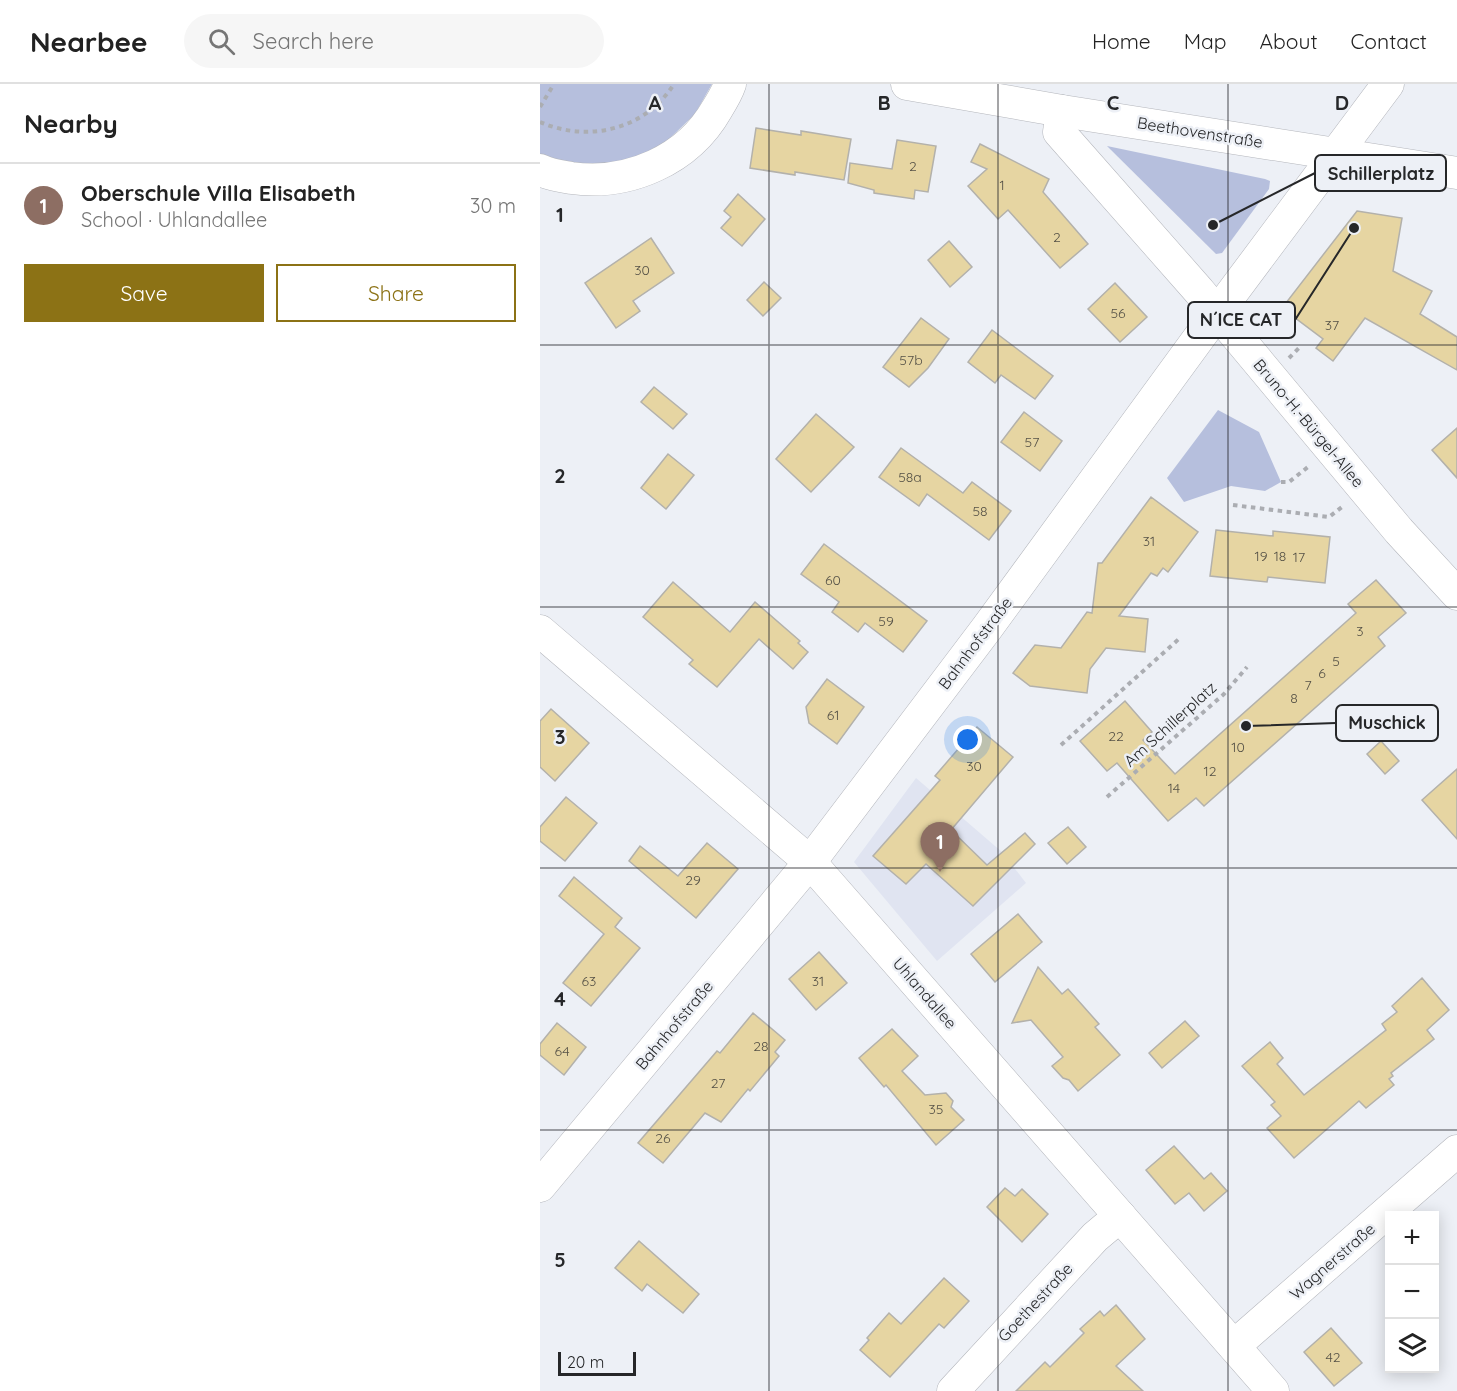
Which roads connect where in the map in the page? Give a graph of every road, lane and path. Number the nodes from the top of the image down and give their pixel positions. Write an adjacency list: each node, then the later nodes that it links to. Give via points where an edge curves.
1 (554, 84): 6 (path)
2 (674, 84): 8 (path, via 655,107 617,128 596,133 574,132)
3 (730, 84): 10 (street, via 710,121 685,147 654,167 623,177 590,180)
4 (907, 84): 7 (street, Beethovenstraße)
5 (1388, 84): 9 (street, Bahnhofstraße)
6 (540, 107)
7 (1062, 111): 9 (street, Beethovenstraße); 12 (street, Bruno-H.-Bürgel-Allee, via 1059,132)
8 (540, 122)
9 (1337, 153): 11 (street, Beethovenstraße); 12 (street, Bahnhofstraße)
10 (540, 170)
11 (1457, 173)
12 (1217, 313): 13 (street, Bruno-H.-Bürgel-Allee); 21 (street, Bahnhofstraße)
13 (1364, 488): 14 (path, via 1329,517); 15 (street, Bruno-H.-Bürgel-Allee)
14 (1233, 505)
15 (1457, 594)
16 (540, 631): 21 (street, Uhlandallee)
17 (1181, 637): 19 (path)
18 (1246, 667): 20 (path, Am Schillerplatz, via 1224,694)
19 (1061, 745)
20 (1107, 797)
21 (810, 862): 23 (street, Bahnhofstraße); 24 (street, Uhlandallee)
22 (1457, 1151): 25 (street, Wagnerstraße)
23 (540, 1186)
24 (1120, 1215): 25 (street, Uhlandallee); 26 (street, Goethestraße, via 1095,1237)
25 (1234, 1346): 27 (street, Uhlandallee)
26 (954, 1391)
27 (1274, 1391)

